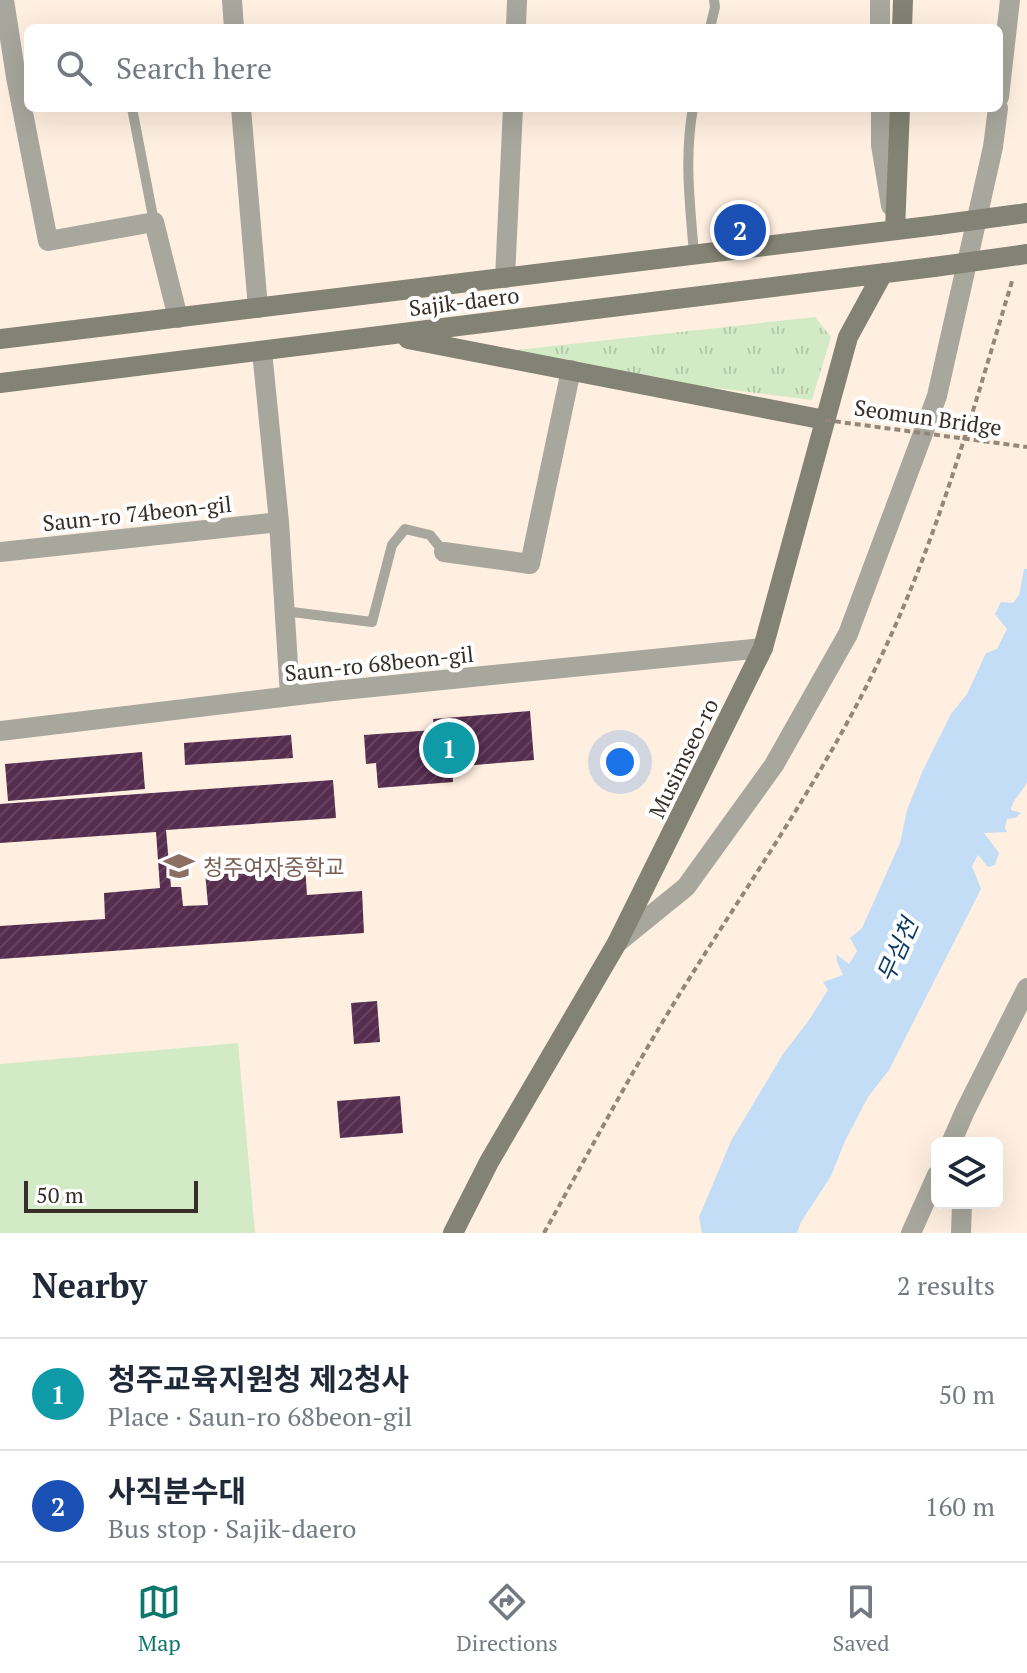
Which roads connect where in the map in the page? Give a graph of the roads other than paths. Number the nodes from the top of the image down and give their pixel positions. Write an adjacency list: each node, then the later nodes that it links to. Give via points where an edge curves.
1 (4, 0): 14 (street)
2 (232, 0): 8 (street)
3 (517, 0): 9 (street)
4 (714, 0): 10 (lane)
5 (880, 0): 11 (street)
6 (903, 0): 12 (main road)
7 (1010, 0): 13 (street)
8 (234, 24)
9 (516, 24)
10 (711, 24)
11 (880, 24)
12 (902, 24)
13 (1003, 62)
14 (15, 77): 23 (street, via 48,241)
15 (133, 112): 23 (lane)
16 (241, 112): 29 (street)
17 (513, 112): 28 (street)
18 (692, 112): 25 (lane, via 687,184)
19 (881, 112): 24 (street)
20 (900, 112): 24 (main road)
21 (997, 112): 44 (street, via 937,396 848,634 774,765 686,887)
22 (1027, 213): 24 (main road, Sajik-daero, bridge)
23 (154, 222): 30 (street)
24 (895, 230): 25 (main road, Sajik-daero)
25 (694, 254): 28 (main road, Sajik-daero)
26 (1027, 254): 27 (main road, Sajik-daero, bridge)
27 (883, 273): 31 (main road, Sajik-daero); 36 (main road, Musimseo-ro, via 848,337)
28 (505, 278): 29 (main road, Sajik-daero)
29 (258, 308): 30 (main road, Sajik-daero)
30 (178, 318): 32 (main road, Sajik-daero)
31 (389, 335): 33 (main road, Sajik-daero); 34 (main road)
32 (0, 339)
33 (262, 351): 35 (main road, Sajik-daero); 37 (street)
34 (571, 370): 36 (main road); 39 (street, via 530,564)
35 (0, 383)
36 (825, 420): 41 (main road, Musimseo-ro)
37 (279, 522): 38 (street, Saun-ro 74beon-gil); 40 (street)
38 (0, 552)
39 (444, 552): 40 (lane, via 430,535 405,529 392,545 372,622)
40 (284, 611): 42 (street)
41 (763, 648): 42 (street, Saun-ro 68beon-gil); 44 (main road, Musimseo-ro)
42 (290, 696): 43 (street, Saun-ro 68beon-gil)
43 (0, 731)
44 (617, 943): 51 (main road, Musimseo-ro)
45 (1027, 988): 46 (street)
46 (965, 1111): 47 (street); 48 (street)
47 (954, 1137)
48 (964, 1137)
49 (931, 1188): 52 (street)
50 (962, 1209): 53 (street)
51 (453, 1233)
52 (911, 1233)
53 (961, 1233)

